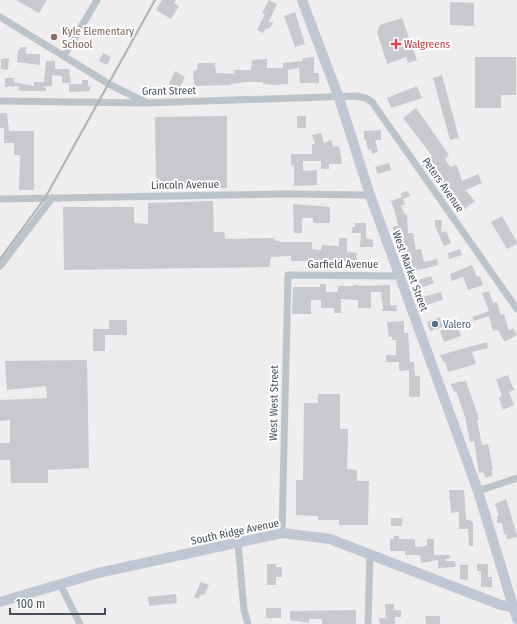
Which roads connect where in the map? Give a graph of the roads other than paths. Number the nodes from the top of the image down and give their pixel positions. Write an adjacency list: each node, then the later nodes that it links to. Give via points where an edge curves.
1 (97, 0): 4 (street)
2 (302, 0): 5 (main road, West Market Street)
3 (0, 17): 4 (street)
4 (64, 56): 7 (street)
5 (339, 98): 7 (street, Grant Street); 8 (main road, West Market Street); 14 (street, Peters Avenue, via 356,96 372,102)
6 (0, 101): 7 (street, Grant Street)
7 (146, 103)
8 (370, 195): 9 (street, Lincoln Avenue); 13 (main road, West Market Street)
9 (52, 198): 10 (street, Lincoln Avenue); 11 (street)
10 (0, 199)
11 (0, 266)
12 (288, 275): 13 (street, Garfield Avenue); 17 (street, West West Street)
13 (399, 276): 16 (main road, West Market Street)
14 (517, 309)
15 (517, 478): 16 (street)
16 (478, 491): 22 (main road, West Market Street)
17 (282, 533): 18 (main road, South Ridge Avenue); 19 (main road, South Ridge Avenue, via 330,539)
18 (238, 543): 20 (main road, South Ridge Avenue, via 98,573); 25 (street, via 244,610)
19 (370, 555): 22 (main road, South Ridge Avenue, via 501,605); 26 (street)
20 (60, 584): 21 (main road, South Ridge Avenue); 24 (street)
21 (0, 602)
22 (516, 608): 23 (main road, West Market Street)
23 (517, 619)
24 (80, 624)
25 (248, 624)
26 (368, 624)

